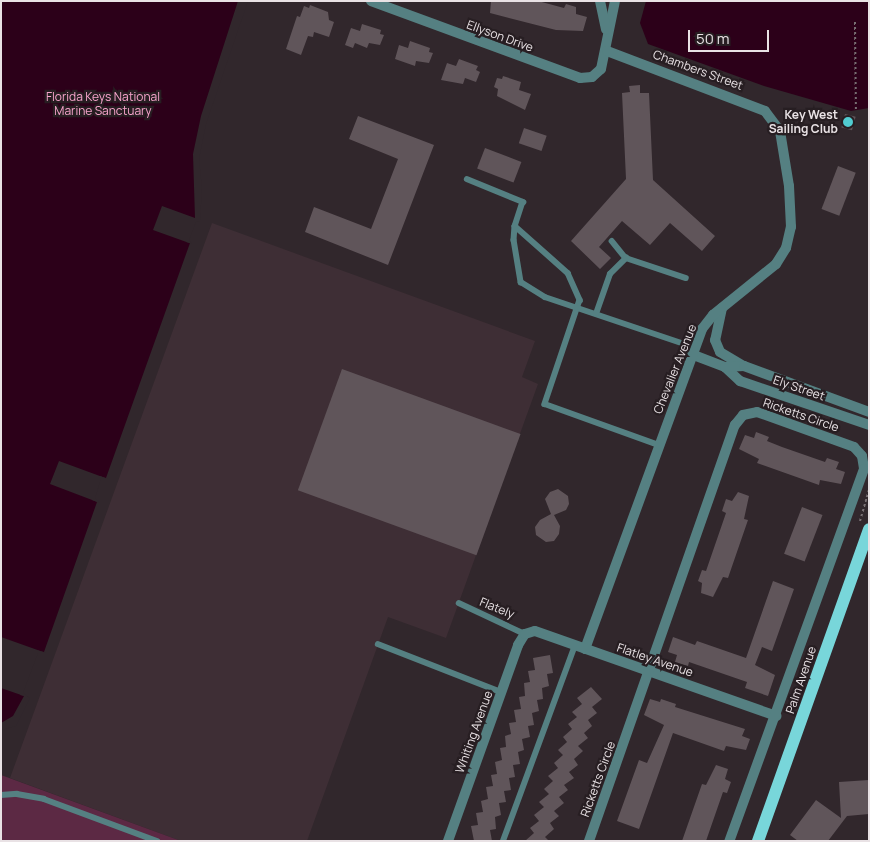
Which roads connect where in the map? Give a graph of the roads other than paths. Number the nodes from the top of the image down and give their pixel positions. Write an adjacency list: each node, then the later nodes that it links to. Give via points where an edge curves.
1 (371, 1): 5 (street, Ellyson Drive, via 580,78 592,77 601,69)
2 (600, 1): 4 (street)
3 (615, 1): 4 (street)
4 (606, 32): 5 (street)
5 (606, 50): 6 (street, Chambers Street, via 744,101 765,111)
6 (775, 122): 13 (street, Chevalier Avenue, via 780,131 789,186 791,227 786,248 776,264)
7 (468, 179): 8 (lane, via 523,202)
8 (515, 226): 12 (lane, via 568,273 580,300); 12 (lane, via 521,282 545,297)
9 (612, 240): 10 (lane)
10 (626, 258): 11 (lane); 14 (lane, via 610,274)
11 (686, 278)
12 (577, 308): 14 (lane); 23 (lane, via 545,404)
13 (722, 308): 15 (street, Chevalier Avenue, via 702,329); 16 (street, Ely Street, via 715,340 720,352)
14 (596, 314): 15 (lane)
15 (693, 351): 17 (street, Ely Street); 23 (street, Chevalier Avenue)
16 (744, 366): 17 (street, Ely Street); 18 (street, Ely Street)
17 (725, 367): 19 (street, Ely Street, via 740,381)
18 (799, 386): 19 (street); 20 (street, Ely Street)
19 (795, 400): 21 (street, Ely Street)
20 (864, 410): 21 (street)
21 (855, 420): 22 (street, Ely Street)
22 (869, 425)
23 (659, 445): 28 (street, Chevalier Avenue)
24 (869, 529): 38 (main road, Palm Avenue)
25 (459, 603): 26 (lane, Flately)
26 (525, 634): 28 (street, Flatley Avenue, via 535,631); 30 (street, Whiting Avenue)
27 (378, 644): 30 (lane)
28 (580, 647): 29 (street, Flatley Avenue); 35 (lane)
29 (650, 672): 31 (street, Flatley Avenue); 31 (street, Ricketts Circle, via 735,425 743,415 757,412 854,447 862,456 864,469); 36 (street, Ricketts Circle)
30 (501, 692): 34 (street, Whiting Avenue)
31 (776, 716): 37 (street, Ricketts Circle)
32 (1, 795): 33 (lane, via 44,799)
33 (157, 841)
34 (448, 841)
35 (503, 841)
36 (589, 841)
37 (729, 841)
38 (758, 841)

